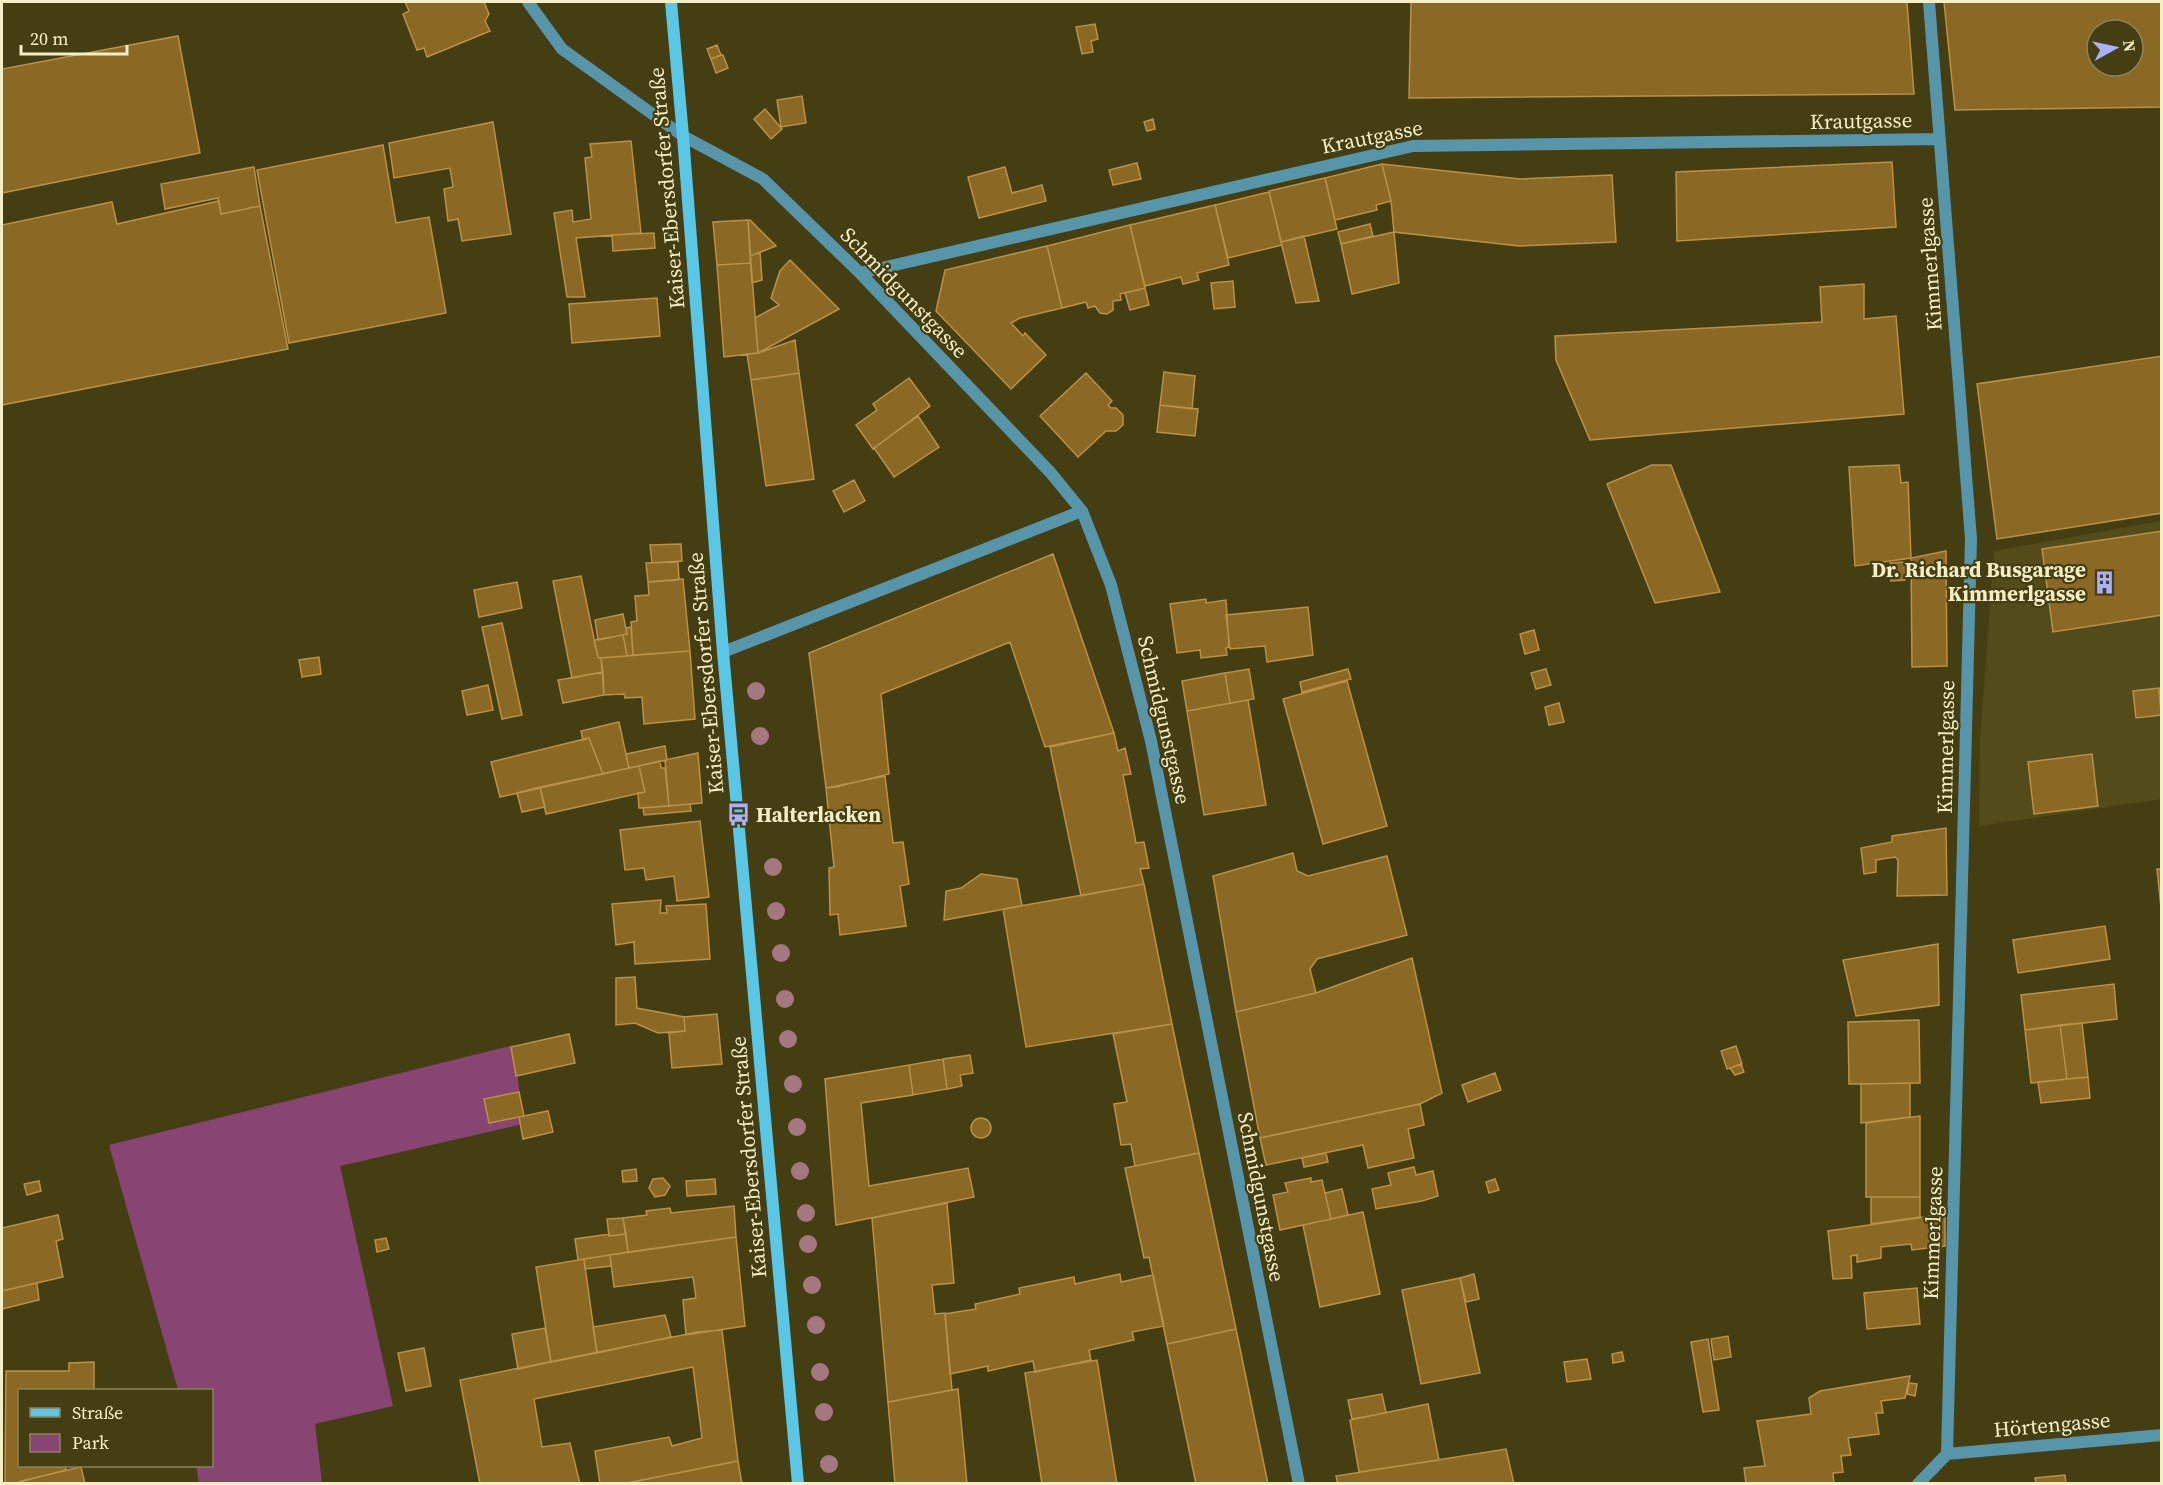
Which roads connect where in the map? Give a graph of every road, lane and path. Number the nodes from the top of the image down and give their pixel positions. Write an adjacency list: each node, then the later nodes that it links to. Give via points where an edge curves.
1 (528, 2): 4 (street, Schmidgunstgasse, via 562,49)
2 (671, 2): 4 (main road, Kaiser-Ebersdorfer Straße)
3 (1929, 2): 5 (street, Kimmerlgasse)
4 (683, 136): 6 (street, Schmidgunstgasse, via 763,179); 8 (main road, Kaiser-Ebersdorfer Straße)
5 (1940, 140): 6 (street, Krautgasse, via 1413,146); 10 (street, Kimmerlgasse, via 1971,539)
6 (860, 273): 7 (street, Schmidgunstgasse, via 1050,472)
7 (1082, 511): 8 (street); 12 (street, Schmidgunstgasse, via 1111,585 1151,741)
8 (723, 651): 11 (main road, Kaiser-Ebersdorfer Straße)
9 (2162, 1435): 10 (street, Hörtengasse)
10 (1947, 1454): 13 (street)
11 (798, 1484)
12 (1299, 1484)
13 (1918, 1484)

